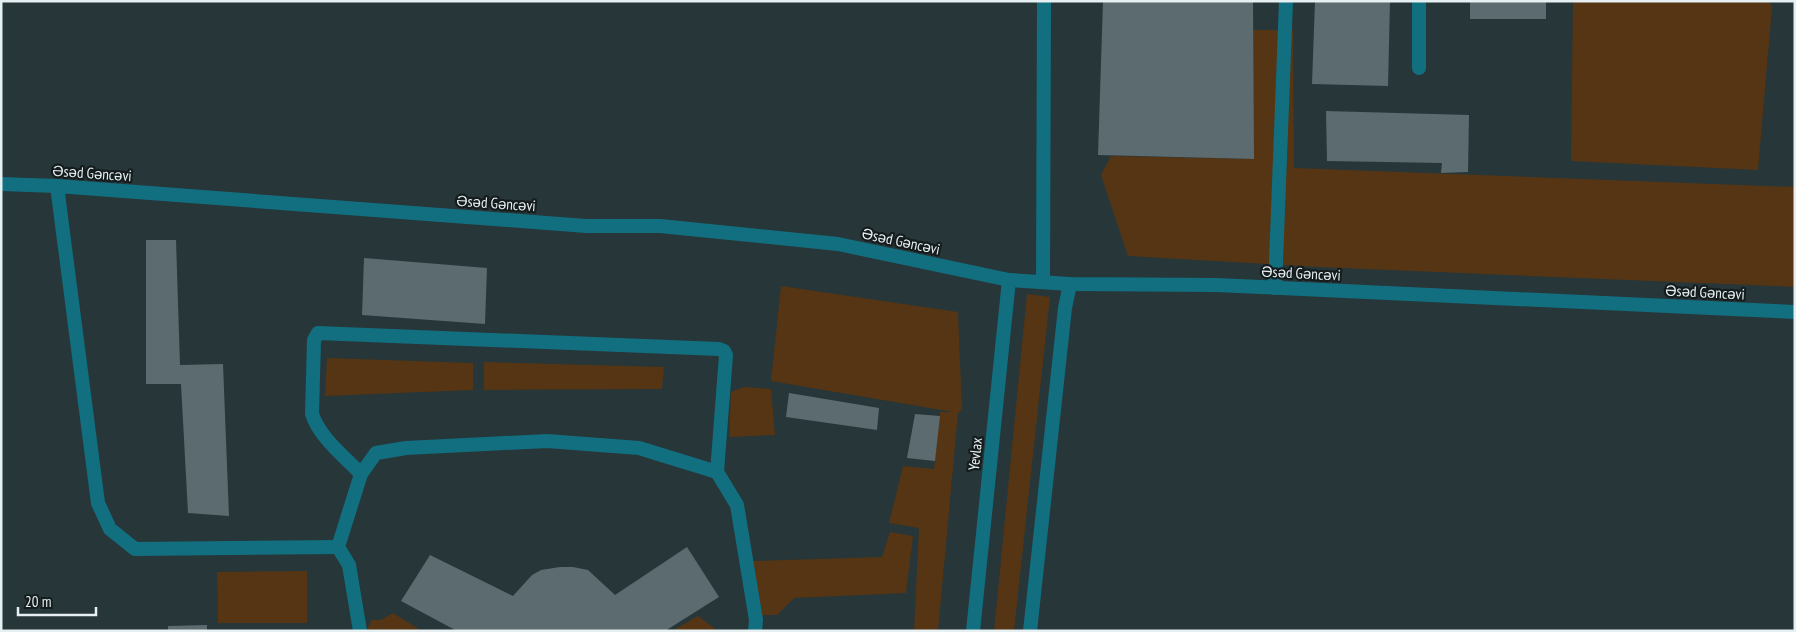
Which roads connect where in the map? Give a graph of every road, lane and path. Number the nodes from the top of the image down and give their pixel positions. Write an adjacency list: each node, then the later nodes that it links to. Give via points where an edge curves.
1 (1044, 1): 8 (street)
2 (1286, 1): 10 (street)
3 (1419, 1): 4 (street)
4 (1419, 68)
5 (1, 184): 6 (street, Əsəd Gəncəvi)
6 (57, 186): 7 (street, Əsəd Gəncəvi, via 576,225 660,226 749,234 838,244); 14 (street, via 98,503 110,530 135,549)
7 (1009, 280): 8 (street, Əsəd Gəncəvi); 17 (street, Yevlax)
8 (1043, 281): 9 (street, Əsəd Gəncəvi)
9 (1070, 284): 10 (street, Əsəd Gəncəvi); 18 (street)
10 (1275, 288): 11 (street, Əsəd Gəncəvi)
11 (1795, 312)
12 (718, 472): 13 (street, via 639,448 547,440 406,448 376,454); 13 (street, via 726,355 719,349 318,333 314,340 312,414 322,433); 16 (street, via 738,505)
13 (361, 474): 14 (street)
14 (338, 547): 15 (street, via 349,565)
15 (360, 631)
16 (755, 631)
17 (973, 631)
18 (1030, 631)

